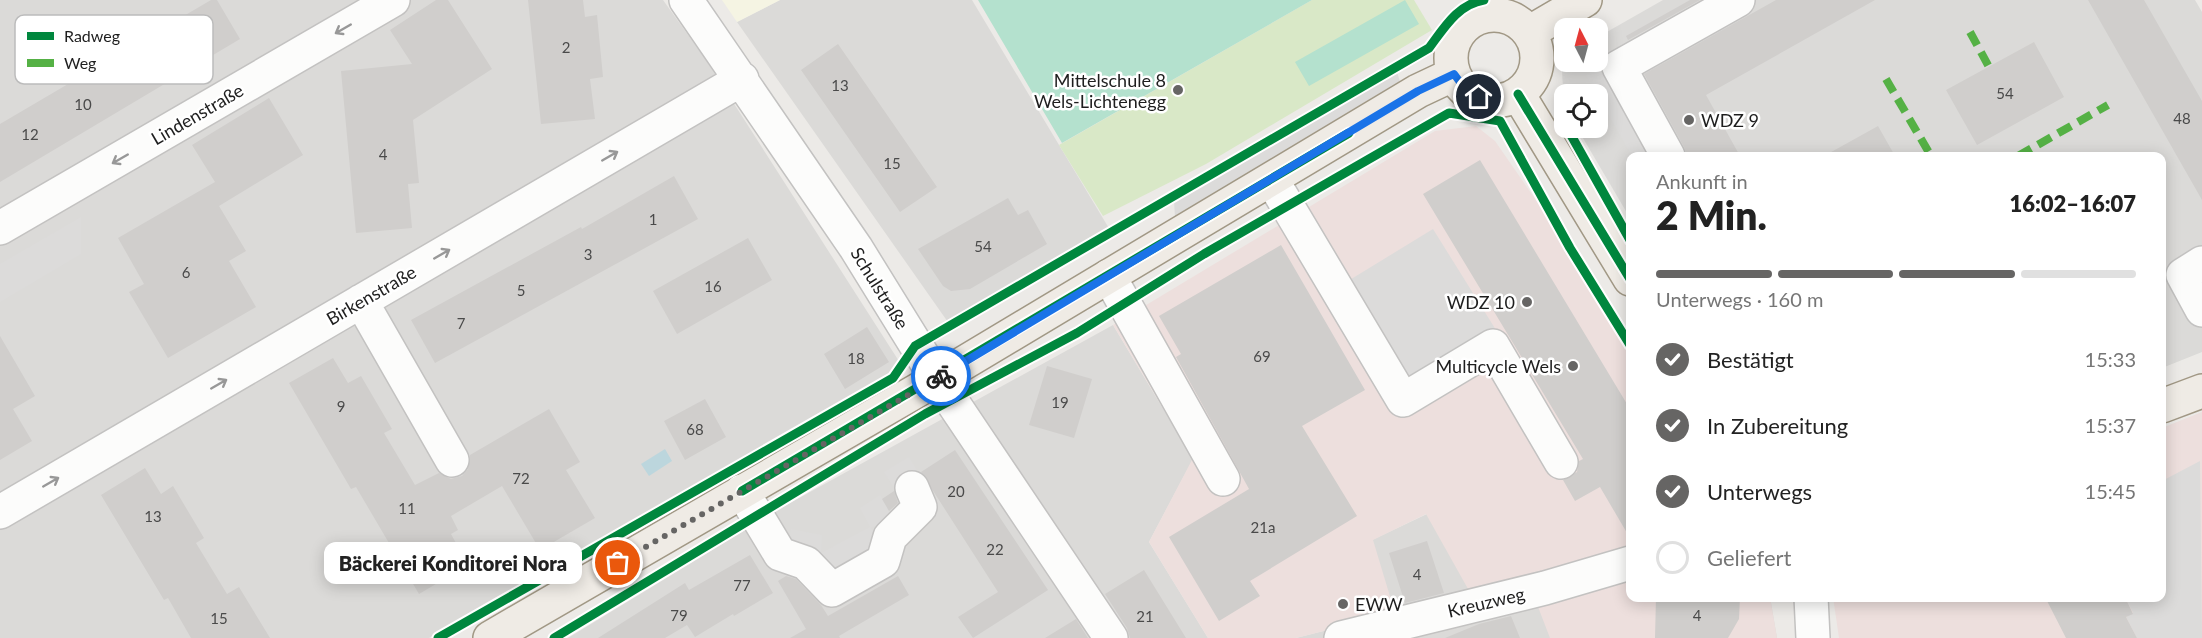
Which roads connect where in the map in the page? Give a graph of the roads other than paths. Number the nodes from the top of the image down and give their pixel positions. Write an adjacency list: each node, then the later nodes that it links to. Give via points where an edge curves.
1 (393, 0): 11 (street, Lindenstraße, one-way to 11)
2 (686, 0): 7 (street, Schulstraße)
3 (1585, 0): 5 (main road)
4 (1738, 0): 9 (street, via 1619,67)
5 (1530, 32): 6 (main road, via 1514,18 1487,14 1462,27 1451,51); 8 (main road, via 1538,54 1532,79)
6 (1454, 74): 8 (main road, via 1468,93 1491,101); 10 (main road, via 1418,91)
7 (742, 79): 15 (street, Birkenstraße, one-way to 7); 17 (street, Schulstraße, via 856,248)
8 (1518, 94): 12 (main road)
9 (1666, 152)
10 (1272, 180): 14 (main road); 21 (street, via 1402,400 1493,346)
11 (0, 228)
12 (1626, 267)
13 (2182, 275): 16 (street)
14 (1108, 276): 17 (main road); 22 (street)
15 (361, 301): 20 (street); 25 (street, Birkenstraße, one-way to 15)
16 (2202, 310)
17 (937, 379): 24 (main road); 29 (street, Schulstraße)
18 (2202, 391): 19 (main road)
19 (2166, 404)
20 (452, 460)
21 (1561, 462)
22 (1223, 479)
23 (912, 488): 24 (street, via 920,507 890,537 883,561 832,590 806,563 780,554)
24 (742, 491): 28 (main road)
25 (0, 512)
26 (1626, 564): 30 (street, Kreuzweg)
27 (1812, 602): 31 (street)
28 (490, 638)
29 (1111, 638)
30 (1341, 638)
31 (1813, 638)

